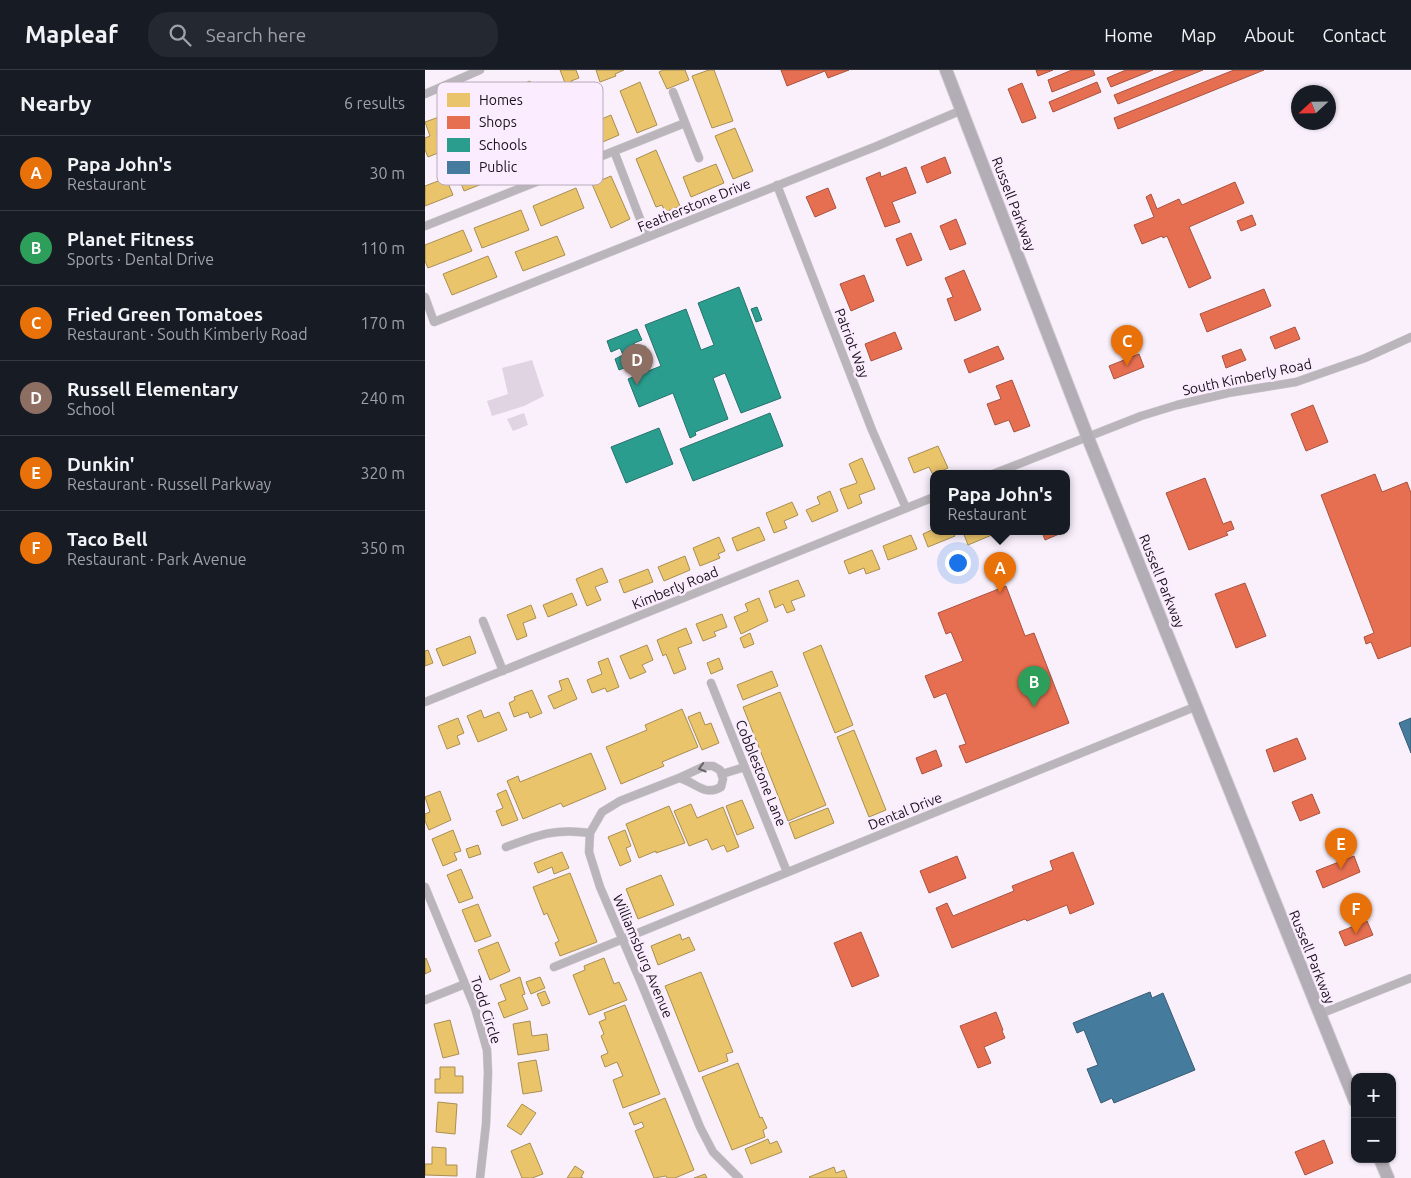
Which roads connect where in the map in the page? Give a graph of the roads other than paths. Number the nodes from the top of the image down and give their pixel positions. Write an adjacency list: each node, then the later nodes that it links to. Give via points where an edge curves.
1 (480, 70): 3 (street)
2 (946, 70): 7 (main road, Russell Parkway)
3 (452, 82)
4 (437, 89): 6 (street)
5 (673, 92): 8 (street)
6 (425, 94)
7 (962, 110): 13 (street, Featherstone Drive); 18 (main road, Russell Parkway)
8 (685, 123): 9 (street); 11 (street)
9 (614, 151): 10 (street); 15 (street)
10 (603, 155)
11 (699, 158)
12 (528, 185): 14 (street)
13 (777, 186): 15 (street, Featherstone Drive); 21 (street, Patriot Way, via 872,430)
14 (425, 226)
15 (647, 237): 16 (street, Featherstone Drive, via 434,322)
16 (425, 298)
17 (1411, 337): 18 (street, South Kimberly Road, via 1365,358 1296,382 1177,405)
18 (1088, 438): 19 (street); 26 (main road, Russell Parkway)
19 (1004, 470)
20 (930, 499): 21 (street, Kimberly Road)
21 (906, 508): 23 (street, Kimberly Road)
22 (483, 621): 23 (street)
23 (503, 671): 25 (street, Kimberly Road)
24 (711, 683): 27 (street, Cobblestone Lane)
25 (425, 702)
26 (1197, 706): 32 (street, Dental Drive); 39 (main road, Russell Parkway)
27 (745, 767): 28 (street); 32 (street, Cobblestone Lane)
28 (722, 774): 29 (street, one-way to 29, via 713,766 705,766); 29 (street, via 721,786 714,791 705,791)
29 (679, 778): 30 (street, via 620,801 602,812)
30 (590, 833): 31 (street, via 559,830); 34 (street, Williamsburg Avenue, via 589,852)
31 (506, 847)
32 (787, 872): 34 (street, Dental Drive)
33 (425, 887): 37 (street, Todd Circle)
34 (623, 939): 35 (street, Dental Drive); 43 (street, Williamsburg Avenue, via 700,1127 713,1152)
35 (554, 967)
36 (1411, 978): 39 (street)
37 (465, 984): 38 (street); 42 (street, Todd Circle, via 487,1050 486,1124)
38 (425, 1000)
39 (1319, 1014): 40 (main road, Russell Parkway)
40 (1351, 1091)
41 (1382, 1163): 44 (main road)
42 (480, 1178)
43 (739, 1178)
44 (1388, 1178)

